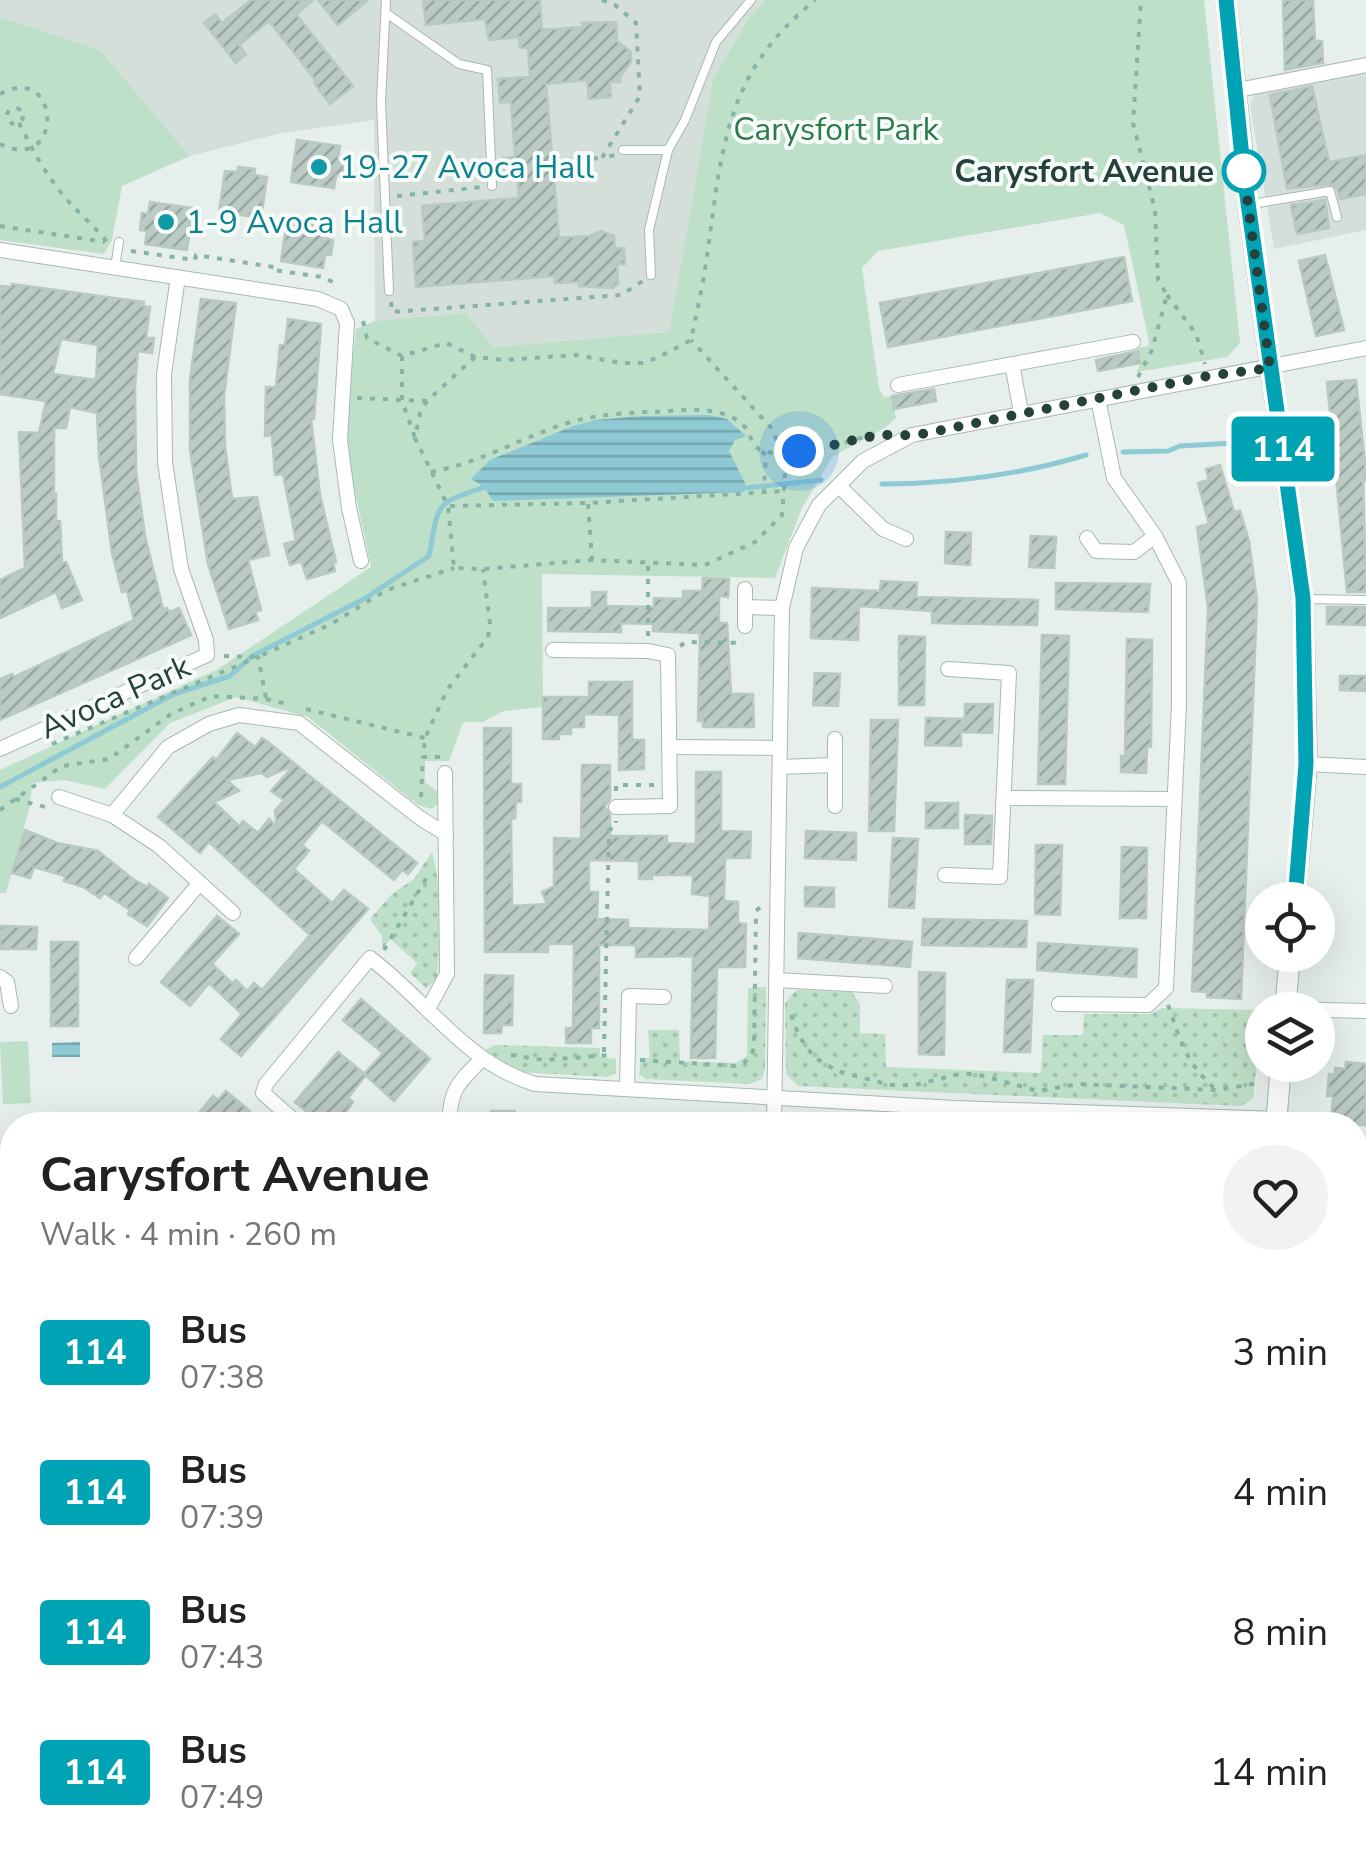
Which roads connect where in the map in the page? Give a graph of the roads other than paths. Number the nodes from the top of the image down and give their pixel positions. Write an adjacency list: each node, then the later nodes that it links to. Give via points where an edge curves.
1 (386, 0): 4 (lane)
2 (751, 0): 8 (lane, via 716,42)
3 (1226, 0): 6 (main road)
4 (386, 13): 9 (lane, via 459,64 487,70); 17 (lane, via 381,102)
5 (1366, 64): 6 (street)
6 (1234, 90): 10 (main road)
7 (623, 150): 8 (lane)
8 (668, 150): 15 (lane, via 649,230)
9 (492, 186)
10 (1248, 205): 11 (lane, via 1330,191); 21 (main road)
11 (1338, 217)
12 (119, 244): 14 (lane)
13 (0, 250): 14 (street)
14 (115, 267): 16 (street)
15 (650, 275)
16 (178, 278): 29 (street, via 318,299 341,309 347,323 340,440); 41 (street, Avoca Park, via 164,374 165,462 181,569 207,655)
17 (389, 292)
18 (1133, 342): 20 (street)
19 (1366, 348): 21 (street)
20 (1012, 364): 22 (street); 24 (street)
21 (1270, 368): 23 (street); 31 (main road)
22 (898, 385)
23 (1098, 399): 24 (street); 26 (street, via 1114,478)
24 (1021, 412): 25 (street, via 912,436 864,461)
25 (840, 487): 28 (street, via 882,529); 34 (street, via 819,505 801,537)
26 (1155, 536): 27 (street, via 1134,552 1096,551); 49 (street, via 1179,583)
27 (1087, 538)
28 (906, 539)
29 (361, 561)
30 (746, 590): 33 (street)
31 (1303, 598): 32 (lane); 42 (main road)
32 (1366, 600)
33 (745, 607): 34 (street); 35 (street)
34 (782, 608): 40 (street)
35 (744, 626)
36 (552, 650): 39 (street, via 668,655)
37 (948, 669): 48 (street, via 1010,673)
38 (835, 739): 43 (street)
39 (669, 747): 40 (street); 51 (street, via 670,806)
40 (780, 748): 44 (street)
41 (0, 749)
42 (1306, 764): 45 (street); 55 (main road)
43 (835, 766): 44 (street); 50 (street)
44 (780, 767): 60 (street)
45 (1366, 767)
46 (445, 773): 53 (street)
47 (58, 797): 52 (street)
48 (1006, 798): 49 (street); 54 (street, via 1000,878)
49 (1174, 799): 63 (street, via 1166,988 1148,1005)
50 (836, 806)
51 (616, 807)
52 (112, 815): 53 (street, via 168,747 240,715 299,722); 56 (street)
53 (446, 834): 65 (street, via 447,974)
54 (945, 875)
55 (1296, 882)
56 (199, 884): 57 (street); 58 (street)
57 (234, 913)
58 (136, 958)
59 (0, 977): 64 (street, via 8,982)
60 (776, 980): 61 (street); 71 (street)
61 (885, 986)
62 (664, 997): 70 (street, via 629,996)
63 (1059, 1004)
64 (11, 1006)
65 (428, 1007): 68 (street); 73 (street, via 370,958 266,1084 263,1093)
66 (1335, 1011): 67 (street)
67 (1366, 1011)
68 (481, 1060): 70 (street, via 535,1084); 74 (street, via 456,1085)
69 (1280, 1082): 78 (main road)
70 (627, 1088): 71 (street)
71 (775, 1096): 72 (street); 75 (street)
72 (955, 1108): 76 (street); 77 (street)
73 (285, 1112)
74 (450, 1112)
75 (774, 1112)
76 (955, 1112)
77 (1018, 1112)
78 (1277, 1112)

